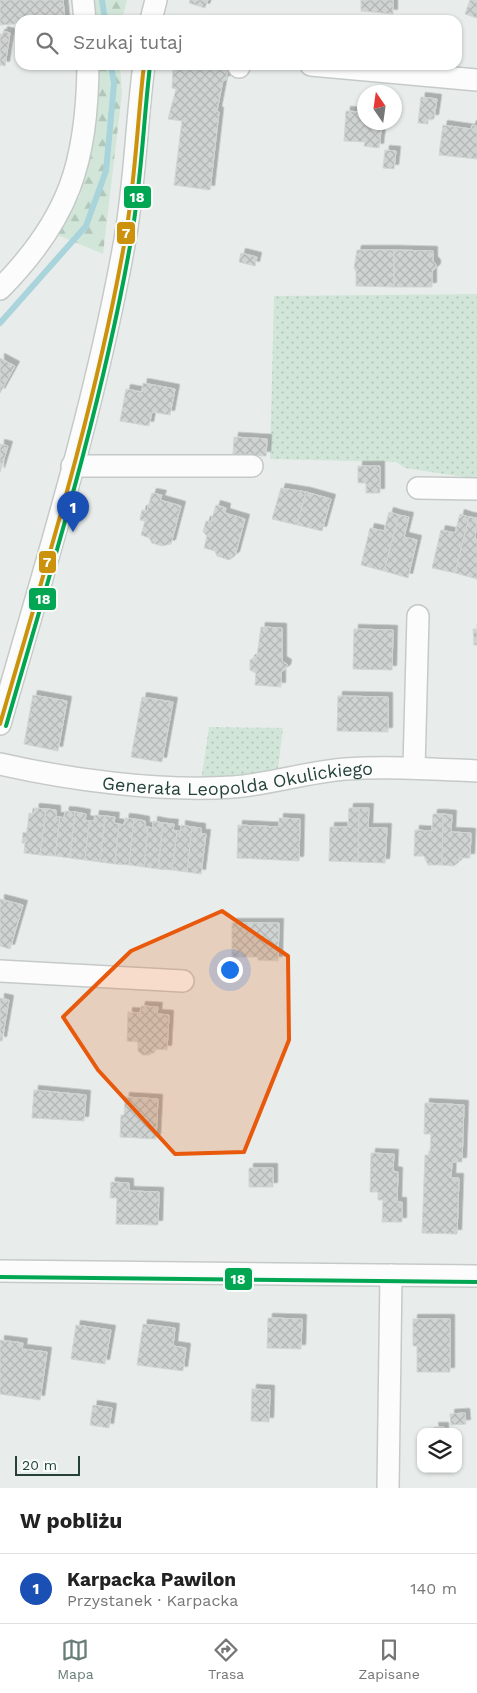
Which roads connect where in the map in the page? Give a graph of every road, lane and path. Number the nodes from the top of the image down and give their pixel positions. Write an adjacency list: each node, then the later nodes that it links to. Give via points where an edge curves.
1 (83, 0): 2 (street)
2 (84, 15)
3 (88, 70): 7 (street, via 81,149 66,197 54,224 32,255)
4 (143, 70): 8 (street, via 124,242 98,367)
5 (366, 70): 6 (street)
6 (477, 80)
7 (0, 289)
8 (72, 466): 9 (street); 13 (street)
9 (252, 466)
10 (418, 488): 11 (street)
11 (477, 489)
12 (418, 616): 15 (street)
13 (0, 724)
14 (0, 764): 15 (street, Generała Leopolda Okulickiego, via 102,780 207,788 275,782 344,769)
15 (414, 768): 16 (street, Generała Leopolda Okulickiego)
16 (477, 771)
17 (0, 971): 18 (street)
18 (183, 981)
19 (0, 1271): 20 (street)
20 (391, 1275): 21 (street); 22 (street)
21 (477, 1276)
22 (388, 1488)

